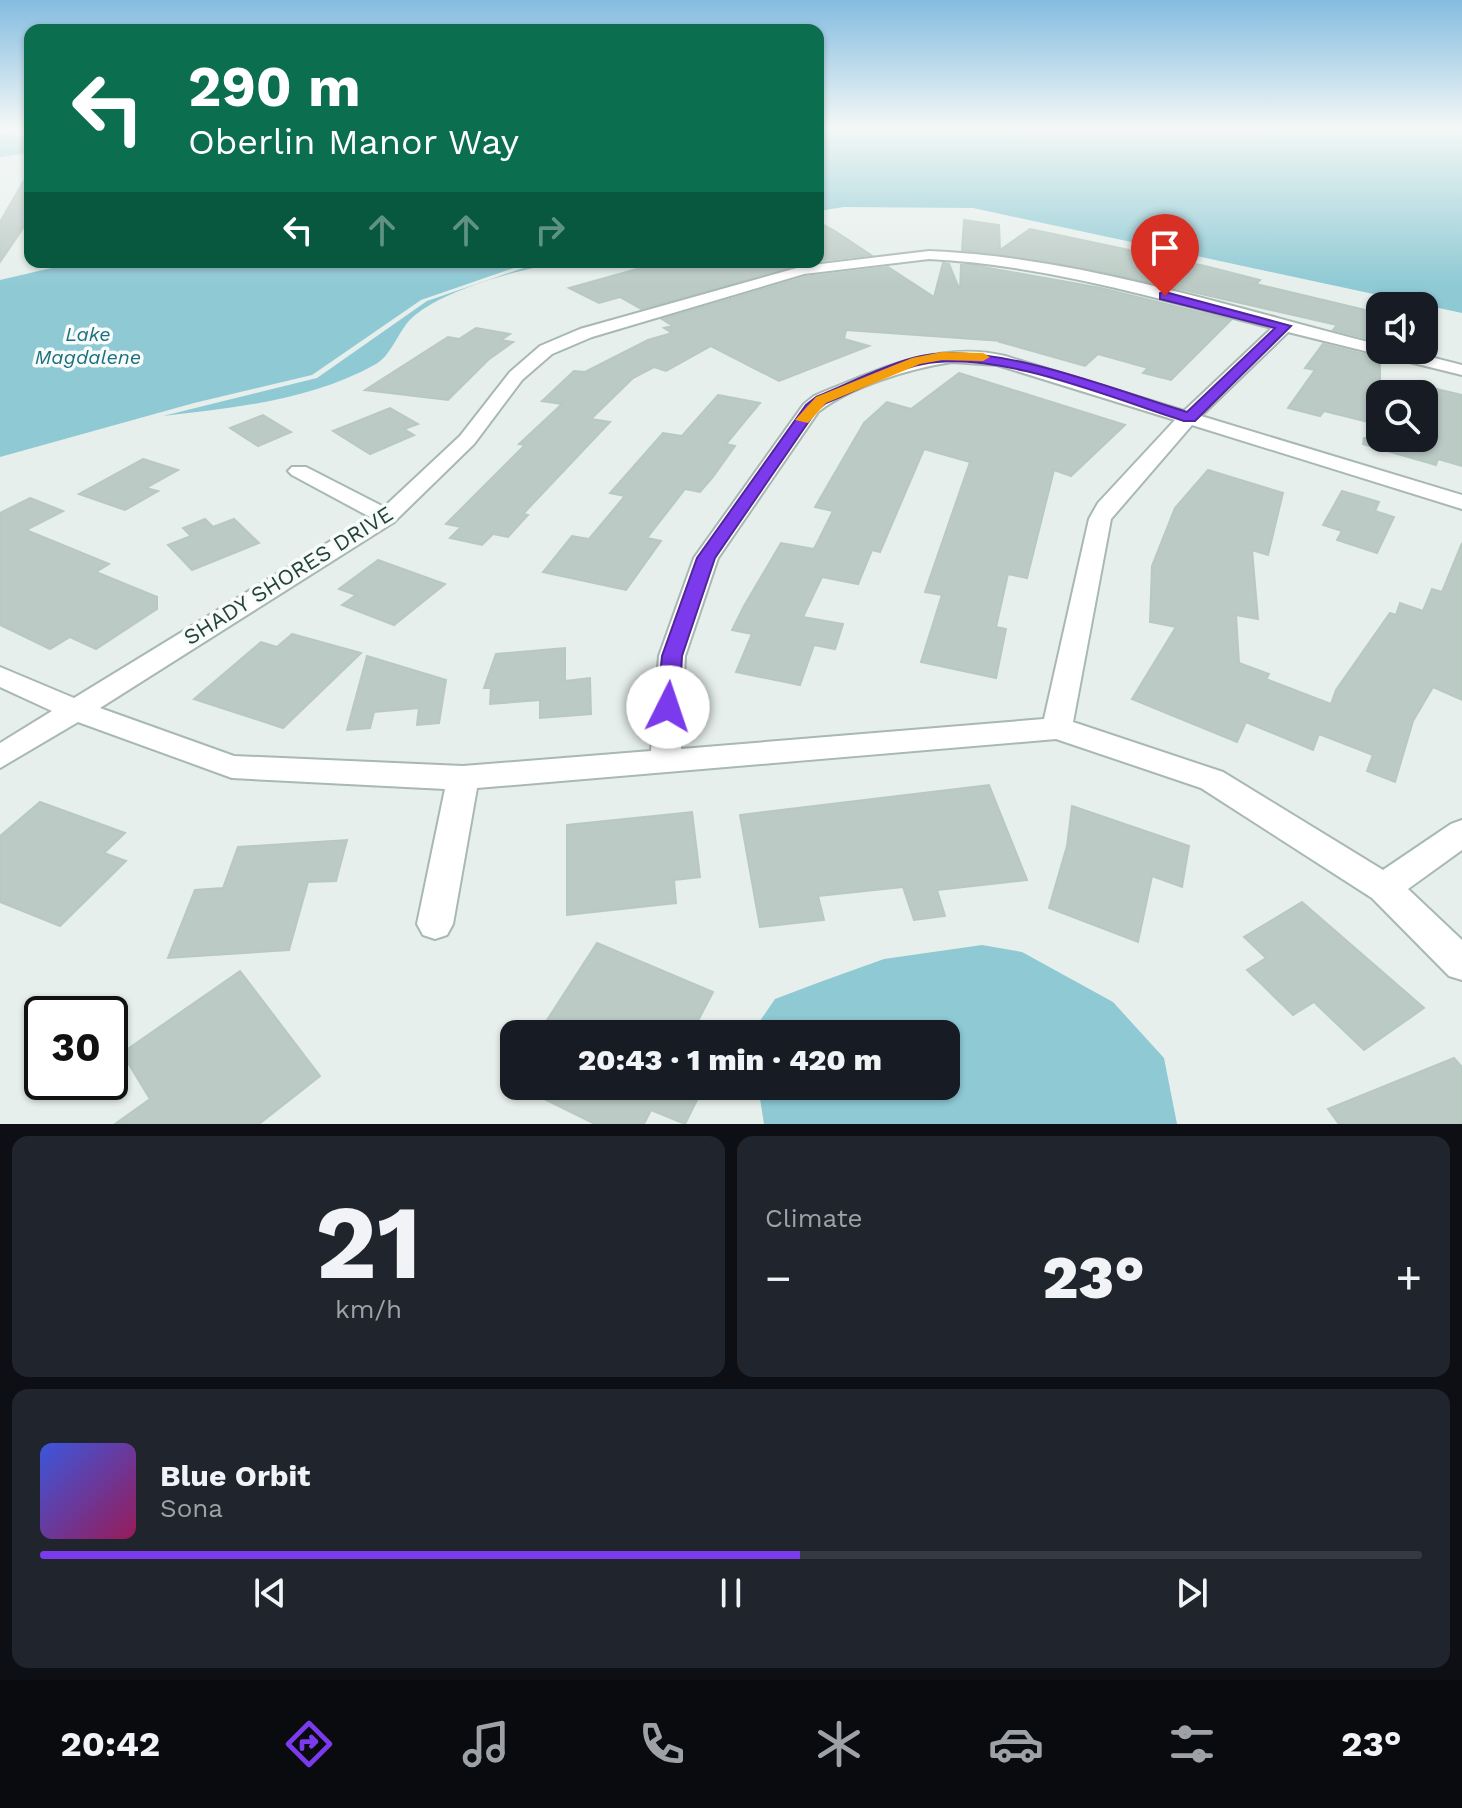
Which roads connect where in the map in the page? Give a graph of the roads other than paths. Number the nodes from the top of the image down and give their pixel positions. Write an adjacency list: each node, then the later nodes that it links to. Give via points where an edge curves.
1 (1284, 326): 2 (street, SHADY SHORES DRIVE); 5 (street); 8 (street, SHADY SHORES DRIVE, via 1001,259 915,256 792,273 546,350 516,376 467,440)
2 (1366, 346)
3 (1438, 364): 4 (street, SHADY SHORES DRIVE)
4 (1462, 370)
5 (1189, 417): 7 (street); 11 (street, via 1100,519); 13 (street, via 972,355 917,361 821,400 706,558 672,656)
6 (299, 471): 8 (street)
7 (1462, 502)
8 (386, 517): 10 (street, SHADY SHORES DRIVE)
9 (0, 676): 10 (street)
10 (73, 709): 12 (street, SHADY SHORES DRIVE); 14 (street, via 232,767)
11 (1057, 728): 13 (street); 16 (street, via 1212,780)
12 (0, 757)
13 (665, 758): 14 (street)
14 (463, 778): 17 (street)
15 (1462, 833): 16 (street)
16 (1384, 888): 18 (street)
17 (435, 924)
18 (1462, 964)

